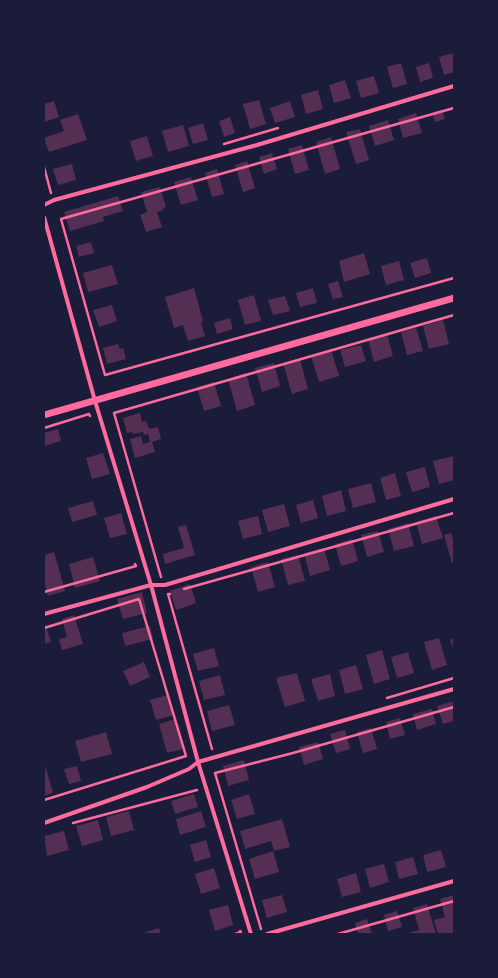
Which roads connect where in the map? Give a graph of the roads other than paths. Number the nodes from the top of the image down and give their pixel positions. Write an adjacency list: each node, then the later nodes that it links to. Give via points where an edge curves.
1 (454, 86): 2 (street, via 257,145 54,200)
2 (44, 205)
3 (44, 217): 5 (street)
4 (454, 298): 5 (street)
5 (96, 401): 6 (street); 8 (street)
6 (44, 415)
7 (454, 499): 8 (street, via 165,585)
8 (151, 585): 9 (street); 11 (street)
9 (44, 614)
10 (454, 689): 11 (street)
11 (198, 762): 12 (street, via 189,769 147,786); 14 (street)
12 (44, 823)
13 (454, 881): 15 (street)
14 (252, 934)
15 (267, 934)

